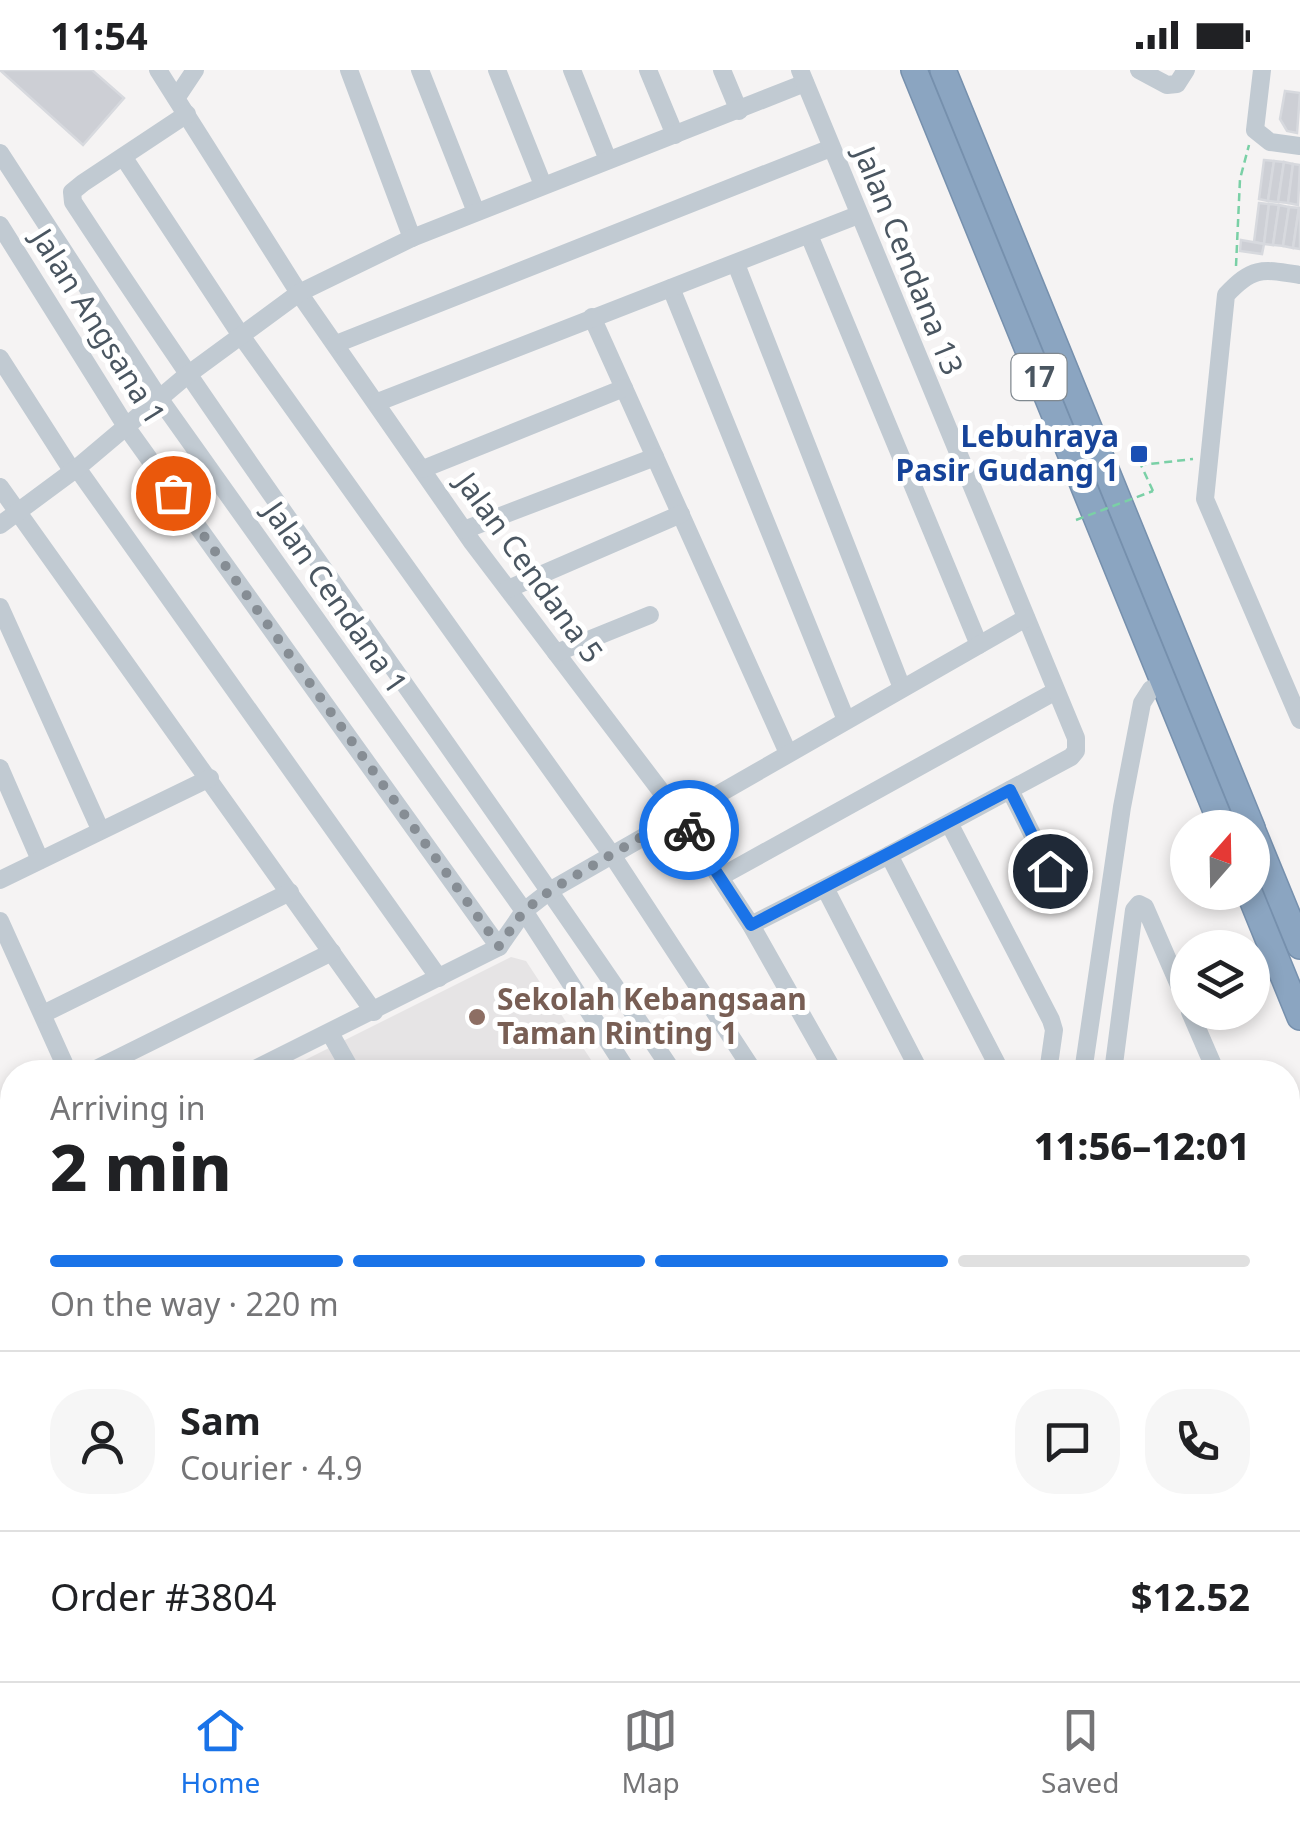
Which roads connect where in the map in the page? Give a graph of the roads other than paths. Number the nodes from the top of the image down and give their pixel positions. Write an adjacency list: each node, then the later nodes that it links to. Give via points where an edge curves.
1 (158, 70): 15 (street, Jalan Cendana 5)
2 (194, 70): 15 (street)
3 (349, 70): 29 (street)
4 (420, 70): 25 (street)
5 (497, 70): 24 (street)
6 (572, 70): 23 (street)
7 (648, 70): 18 (street)
8 (722, 70): 16 (street)
9 (914, 70): 57 (highway, 17)
10 (943, 70): 68 (highway, 17)
11 (1139, 70): 13 (street, via 1167,85)
12 (1262, 70): 19 (street, via 1259,134)
13 (1185, 73)
14 (803, 77): 16 (street); 20 (street, Jalan Cendana 13)
15 (177, 97): 17 (street, Jalan Cendana 5)
16 (739, 111): 18 (street)
17 (187, 114): 22 (street); 33 (street, Jalan Cendana 5)
18 (675, 135): 23 (street)
19 (1300, 146)
20 (831, 148): 26 (street, Jalan Cendana 13); 36 (street)
21 (0, 153): 40 (street, Jalan Cendana 1)
22 (124, 158): 35 (street); 38 (street, Jalan Cendana 1, via 72,192 73,202)
23 (608, 160): 24 (street)
24 (542, 185): 25 (street)
25 (476, 212): 29 (street)
26 (858, 215): 28 (street); 54 (street, Jalan Cendana 13)
27 (0, 225): 42 (street, Jalan Angsana 1)
28 (809, 235): 30 (street); 55 (street)
29 (412, 238): 33 (street)
30 (736, 264): 32 (street); 58 (street)
31 (1300, 275): 60 (street, via 1264,269 1226,295 1204,499)
32 (671, 288): 34 (street); 61 (street)
33 (300, 293): 35 (street); 36 (street, Jalan Cendana 5)
34 (592, 317): 39 (street); 41 (street)
35 (242, 337): 38 (street); 72 (street)
36 (336, 344): 41 (street, Jalan Cendana 5)
37 (0, 358): 44 (street)
38 (186, 376): 40 (street); 79 (street, Jalan Cendana 1)
39 (624, 388): 43 (street); 45 (street)
40 (159, 398): 42 (street); 83 (street, Jalan Cendana 1)
41 (378, 402): 45 (street, Jalan Cendana 5)
42 (126, 428): 44 (street); 86 (street, Jalan Angsana 1)
43 (655, 457): 48 (street); 50 (street)
44 (75, 470): 47 (street); 90 (street)
45 (423, 470): 50 (street, Jalan Cendana 5)
46 (0, 487): 47 (street)
47 (16, 512): 49 (street); 65 (street)
48 (681, 514): 51 (street); 63 (street)
49 (0, 526)
50 (464, 530): 51 (street, Jalan Cendana 5)
51 (508, 589): 56 (street, Jalan Cendana 5)
52 (0, 606): 71 (street)
53 (650, 615): 56 (street)
54 (1026, 618): 55 (street); 59 (street, Jalan Cendana 13)
55 (979, 645): 58 (street)
56 (556, 653): 69 (street, Jalan Cendana 5)
57 (1164, 685): 67 (highway, 17); 107 (street, via 1142,703)
58 (902, 688): 61 (street)
59 (1056, 691): 66 (street, Jalan Cendana 13, via 1076,751); 76 (street)
60 (1296, 698): 62 (street)
61 (846, 720): 63 (street)
62 (1300, 720)
63 (788, 753): 69 (street)
64 (0, 768): 74 (street)
65 (210, 778): 71 (street); 80 (street)
66 (1010, 790): 70 (street); 81 (street)
67 (1216, 810)
68 (1245, 810)
69 (679, 815): 72 (street); 76 (street, Jalan Cendana 5)
70 (950, 822): 73 (street); 106 (street, via 1051,1020)
71 (100, 829): 74 (street)
72 (612, 854): 79 (street); 102 (street)
73 (890, 855): 78 (street); 105 (street)
74 (40, 860): 77 (street)
75 (1270, 872): 87 (highway, 17)
76 (720, 877): 85 (street, Jalan Cendana 5)
77 (0, 880)
78 (825, 888): 85 (street); 104 (street)
79 (551, 890): 83 (street); 101 (street, Jalan Cendana 1)
80 (290, 892): 88 (street); 92 (street)
81 (1064, 898)
82 (1256, 910): 93 (highway)
83 (524, 911): 86 (street); 100 (street, Jalan Cendana 1)
84 (0, 922): 92 (street)
85 (751, 925): 103 (street, Jalan Cendana 5)
86 (499, 946): 90 (street)
87 (1300, 946)
88 (332, 952): 91 (street); 97 (street)
89 (1170, 966): 108 (street, via 1139,904)
90 (439, 978): 91 (street)
91 (374, 1012): 95 (street)
92 (43, 1014): 96 (street)
93 (1300, 1017)
94 (1198, 1030): 109 (street)
95 (330, 1033): 98 (street); 99 (street)
96 (63, 1060)
97 (114, 1060)
98 (274, 1060)
99 (345, 1060)
100 (620, 1060)
101 (664, 1060)
102 (746, 1060)
103 (827, 1060)
104 (914, 1060)
105 (995, 1060)
106 (1050, 1060)
107 (1085, 1060)
108 (1114, 1060)
109 (1211, 1060)

